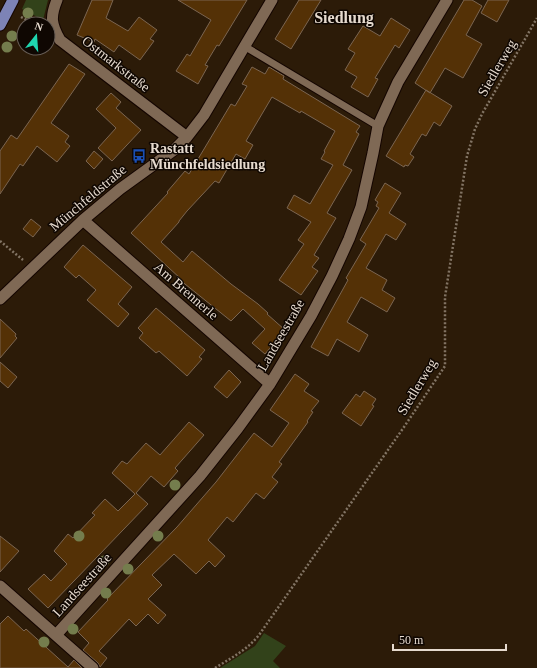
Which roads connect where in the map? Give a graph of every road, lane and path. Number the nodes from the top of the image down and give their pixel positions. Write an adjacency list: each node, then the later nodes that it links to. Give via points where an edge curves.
1 (13, 0): 6 (main road)
2 (57, 0): 9 (street, Ostmarkstraße, via 52,21 60,40)
3 (272, 0): 7 (street, Münchfeldstraße)
4 (447, 0): 8 (street, Landseestraße, via 398,82)
5 (537, 18): 18 (path, Siedlerweg, via 482,114 467,156 445,298 445,366 259,635 251,645)
6 (0, 25)
7 (244, 46): 8 (lane); 9 (street, Münchfeldstraße, via 204,115)
8 (378, 126): 14 (street, Landseestraße, via 360,207 349,239 332,276)
9 (187, 137): 10 (street, Münchfeldstraße, via 174,150 120,189)
10 (83, 220): 12 (street, Münchfeldstraße); 14 (street, Am Brennerle)
11 (0, 241): 12 (path)
12 (33, 268): 13 (street, Münchfeldstraße)
13 (0, 299)
14 (270, 384): 16 (street, Landseestraße, via 200,476)
15 (0, 586): 16 (street)
16 (56, 635): 17 (street)
17 (93, 668)
18 (215, 668)

